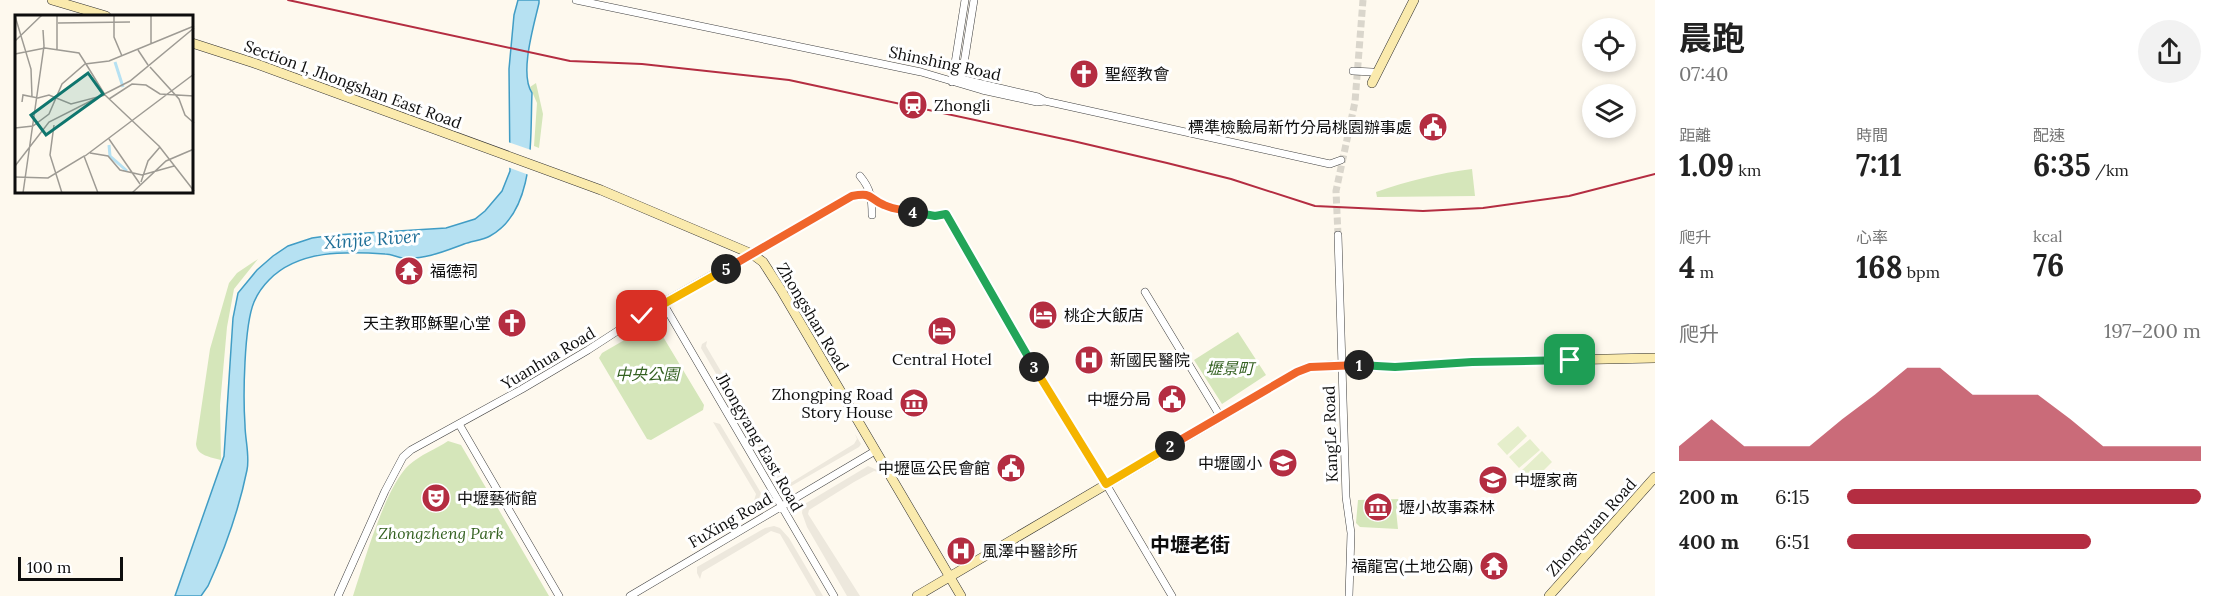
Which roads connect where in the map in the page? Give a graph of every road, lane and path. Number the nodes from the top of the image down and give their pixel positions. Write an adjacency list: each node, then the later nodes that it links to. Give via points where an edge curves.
1 (52, 0): 6 (main road)
2 (576, 0): 10 (street, Shinshing Road, via 921,72)
3 (965, 0): 10 (street)
4 (974, 0): 11 (street)
5 (1414, 0): 12 (main road)
6 (103, 15)
7 (194, 44): 14 (main road, Section 1, Jhongshan East Road)
8 (1353, 71): 9 (street)
9 (1372, 72)
10 (952, 82): 11 (street, Shinshing Road)
11 (961, 82): 13 (street, Shinshing Road, via 1037,102 1041,99 1330,164)
12 (1372, 83)
13 (1341, 160)
14 (540, 167): 19 (main road, Zhongshan Road)
15 (860, 176): 16 (street)
16 (872, 196): 17 (street); 19 (street, Yuanhua Road, via 852,196); 28 (street, via 893,208 935,216 946,214 1029,360)
17 (872, 215)
18 (1338, 235): 23 (street, KangLe Road)
19 (752, 254): 21 (street, Yuanhua Road); 26 (main road, Zhongshan Road, via 763,262)
20 (1145, 292): 24 (street)
21 (663, 303): 25 (street, Yuanhua Road); 29 (street, Jhongyang East Road)
22 (1655, 358): 23 (main road, via 1480,361 1395,367)
23 (1342, 365): 24 (main road, via 1297,372); 38 (street, KangLe Road, via 1346,497 1351,533)
24 (1220, 416): 28 (main road)
25 (459, 424): 31 (street, Yuanhua Road, via 403,457); 32 (street)
26 (875, 451): 29 (street, FuXing Road); 30 (main road, Zhongshan Road)
27 (1655, 477): 39 (main road, Zhongyuan Road)
28 (1106, 484): 30 (main road); 37 (street)
29 (782, 506): 33 (street, FuXing Road); 34 (street, Jhongyang East Road)
30 (950, 577): 35 (main road); 36 (main road, Zhongshan Road)
31 (339, 596)
32 (559, 596)
33 (630, 596)
34 (834, 596)
35 (917, 596)
36 (961, 596)
37 (1172, 596)
38 (1349, 596)
39 (1549, 596)

